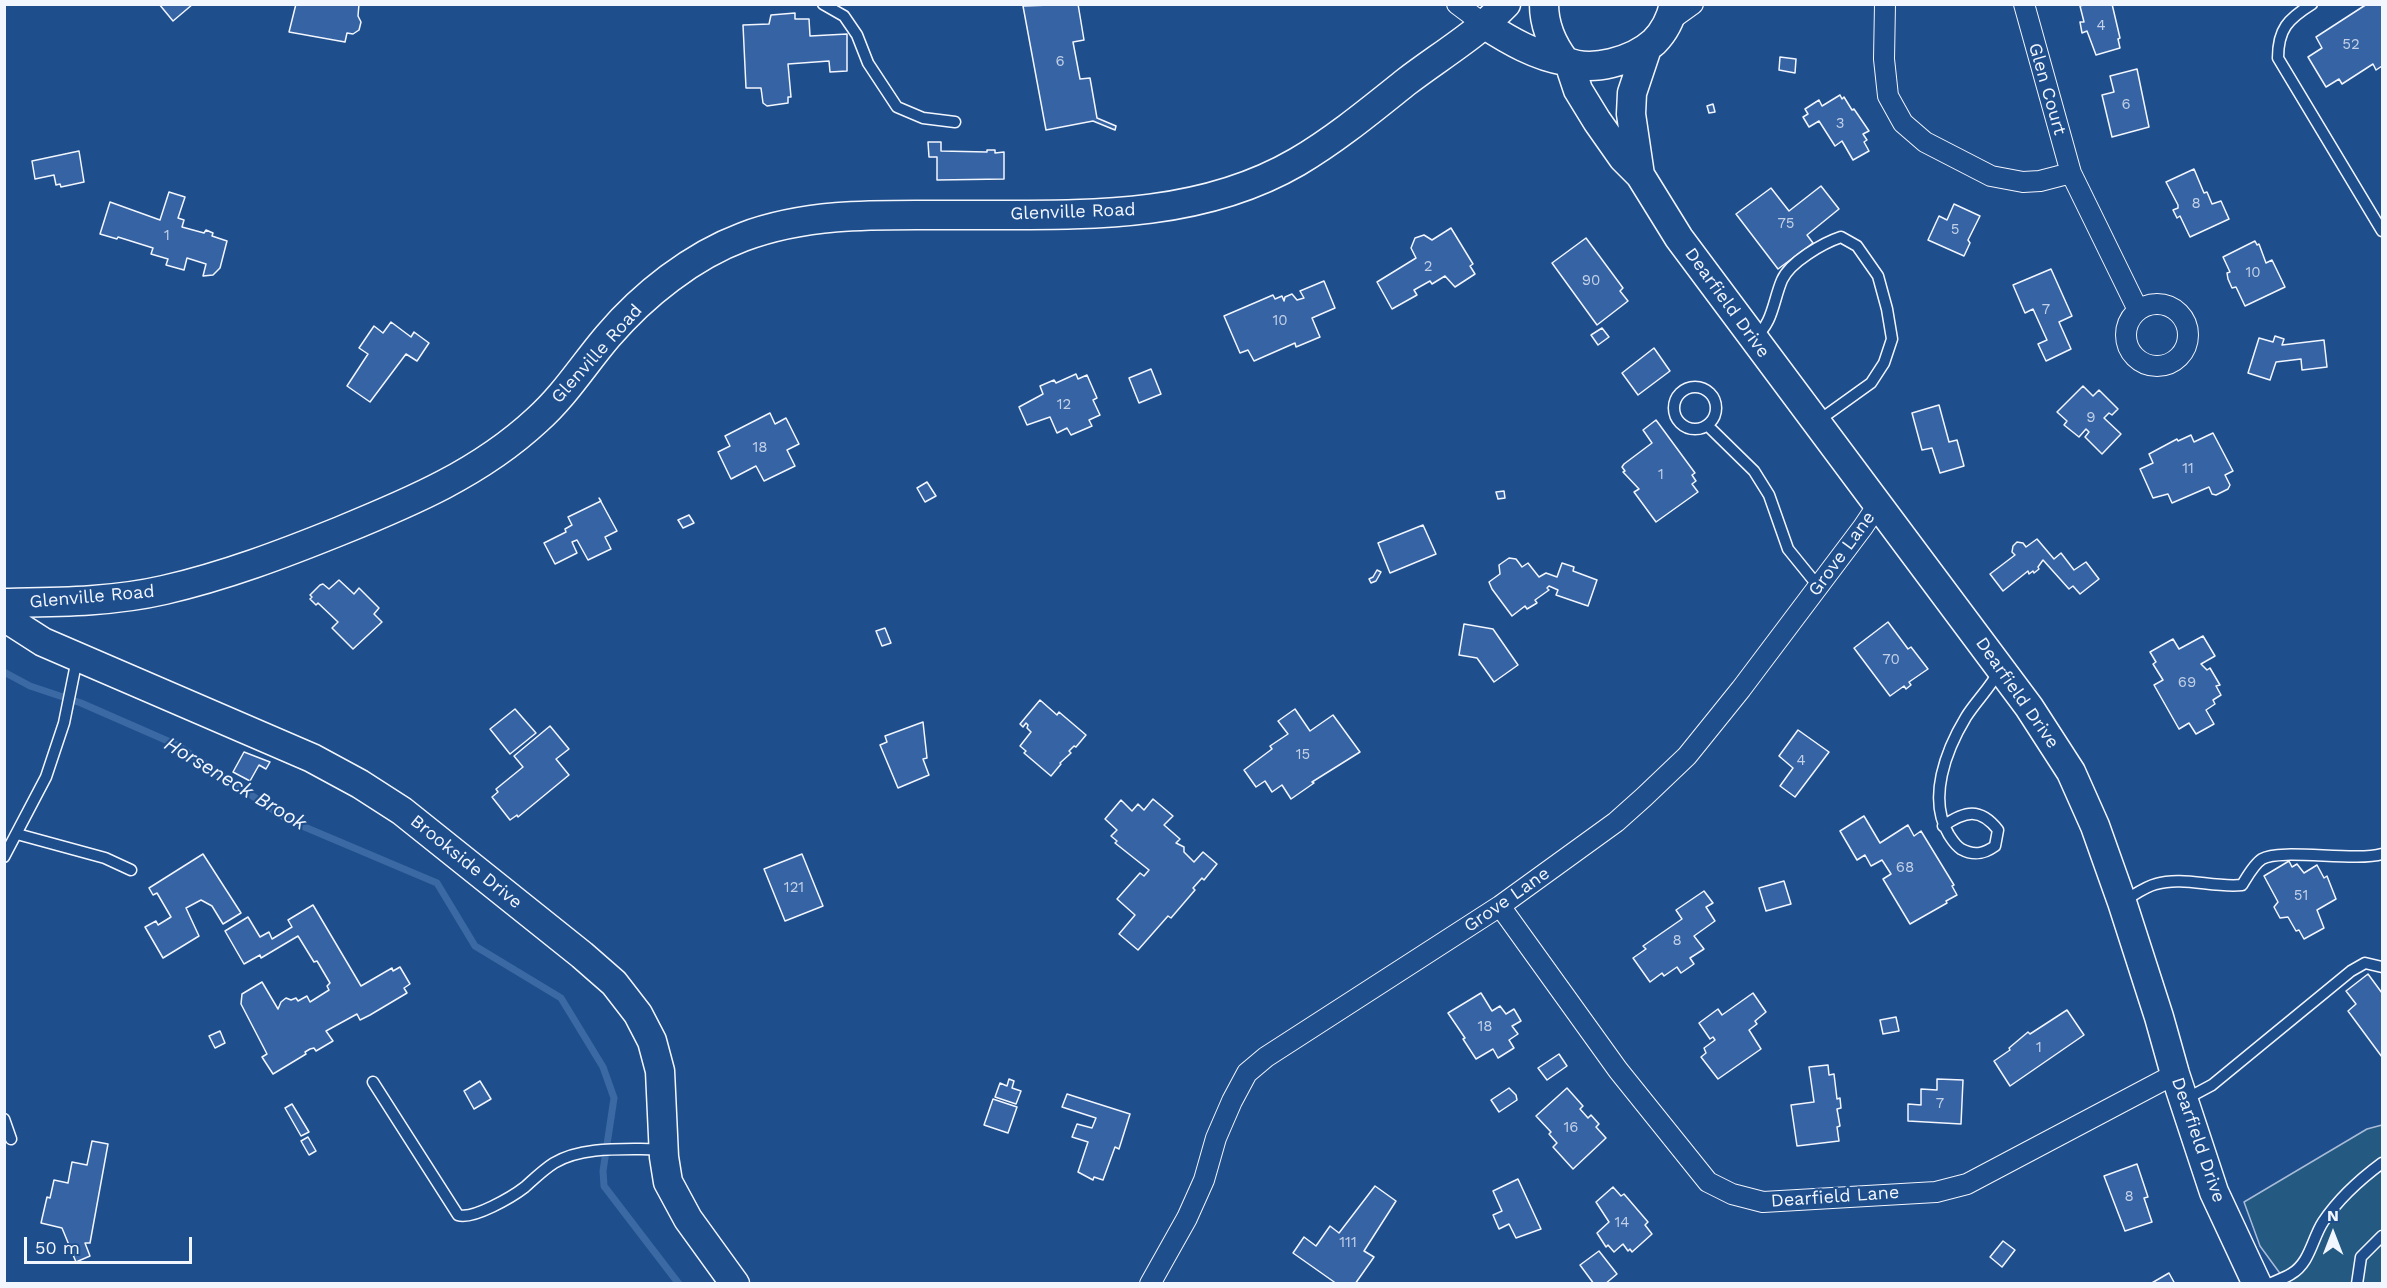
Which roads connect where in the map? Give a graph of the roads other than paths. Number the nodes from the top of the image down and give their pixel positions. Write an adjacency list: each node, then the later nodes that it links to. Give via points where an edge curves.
1 (823, 4): 13 (lane, via 844,16 857,35 867,63 897,107 922,118)
2 (1457, 4): 10 (street)
3 (1506, 4): 10 (main road, Glenville Road)
4 (1544, 4): 12 (main road, Dearfield Drive, via 1550,39)
5 (1693, 4): 9 (street)
6 (1885, 4): 14 (street, via 1888,96 1903,123 1925,142 1990,176 2023,182)
7 (2024, 4): 14 (street, Glen Court)
8 (2312, 4): 16 (lane, via 2285,26 2278,40 2278,58)
9 (1671, 13): 11 (main road)
10 (1485, 26): 12 (main road, via 1511,42); 23 (main road, Glenville Road, via 1297,162 1228,192 1192,202 1104,214 837,216 787,222 740,238 700,258 661,285 608,336 541,417 512,442 443,486 233,572 161,591 98,600)
11 (1647, 48): 12 (main road, via 1612,63); 15 (main road, Dearfield Drive, via 1632,93 1631,114)
12 (1567, 62): 15 (main road, Dearfield Drive, via 1597,121)
13 (956, 122)
14 (2071, 173): 17 (street, Glen Court)
15 (1640, 175): 18 (main road, Dearfield Drive, via 1679,238)
16 (2382, 231)
17 (2138, 310)
18 (1754, 339): 19 (main road, Dearfield Drive); 19 (lane, via 1764,330 1782,278 1798,262 1823,243 1841,237 1857,246 1878,276 1892,339 1884,363 1871,383)
19 (1816, 423): 21 (main road, Dearfield Drive)
20 (1707, 425): 22 (lane, via 1754,471 1769,495 1788,549)
21 (1877, 506): 22 (street, Grove Lane); 26 (main road, Dearfield Drive)
22 (1818, 586): 33 (street, Grove Lane, via 1686,756 1616,822)
23 (4, 603)
24 (4, 617): 25 (main road, Brookside Drive, via 43,642)
25 (77, 657): 28 (lane, via 66,714 46,777); 39 (main road, Brookside Drive, via 312,758 360,784 402,811 582,955 614,983 638,1014 652,1041 660,1071)
26 (2000, 668): 27 (lane, via 1953,741 1940,783 1938,807); 32 (main road, Dearfield Drive, via 2071,772)
27 (1943, 826): 27 (lane, via 1955,845 1968,853 1985,853 1995,846 1998,830 1989,818 1970,813)
28 (17, 834): 30 (lane); 31 (lane, via 105,858)
29 (2382, 854): 32 (lane, via 2262,859 2241,885 2224,887 2176,881 2155,884)
30 (4, 857)
31 (131, 870)
32 (2122, 902): 36 (main road, Dearfield Drive)
33 (1500, 906): 36 (street, Dearfield Lane, via 1618,1070 1708,1182 1742,1197 1763,1202 1935,1192 1967,1184); 43 (street, Grove Lane, via 1247,1073 1216,1138 1204,1180 1187,1218)
34 (2382, 967): 36 (lane, via 2366,963 2351,971 2212,1085)
35 (373, 1082): 39 (lane, via 462,1216 470,1216 522,1189 550,1165 576,1154)
36 (2179, 1087): 44 (main road, Dearfield Drive, via 2214,1192)
37 (4, 1119): 38 (lane)
38 (11, 1139)
39 (663, 1149): 42 (main road, Brookside Drive, via 668,1182 688,1219)
40 (2382, 1163): 45 (lane, via 2337,1203 2303,1263 2292,1274)
41 (2382, 1236): 46 (lane, via 2361,1257)
42 (735, 1284)
43 (1149, 1284)
44 (2257, 1284)
45 (2270, 1284)
46 (2357, 1284)

